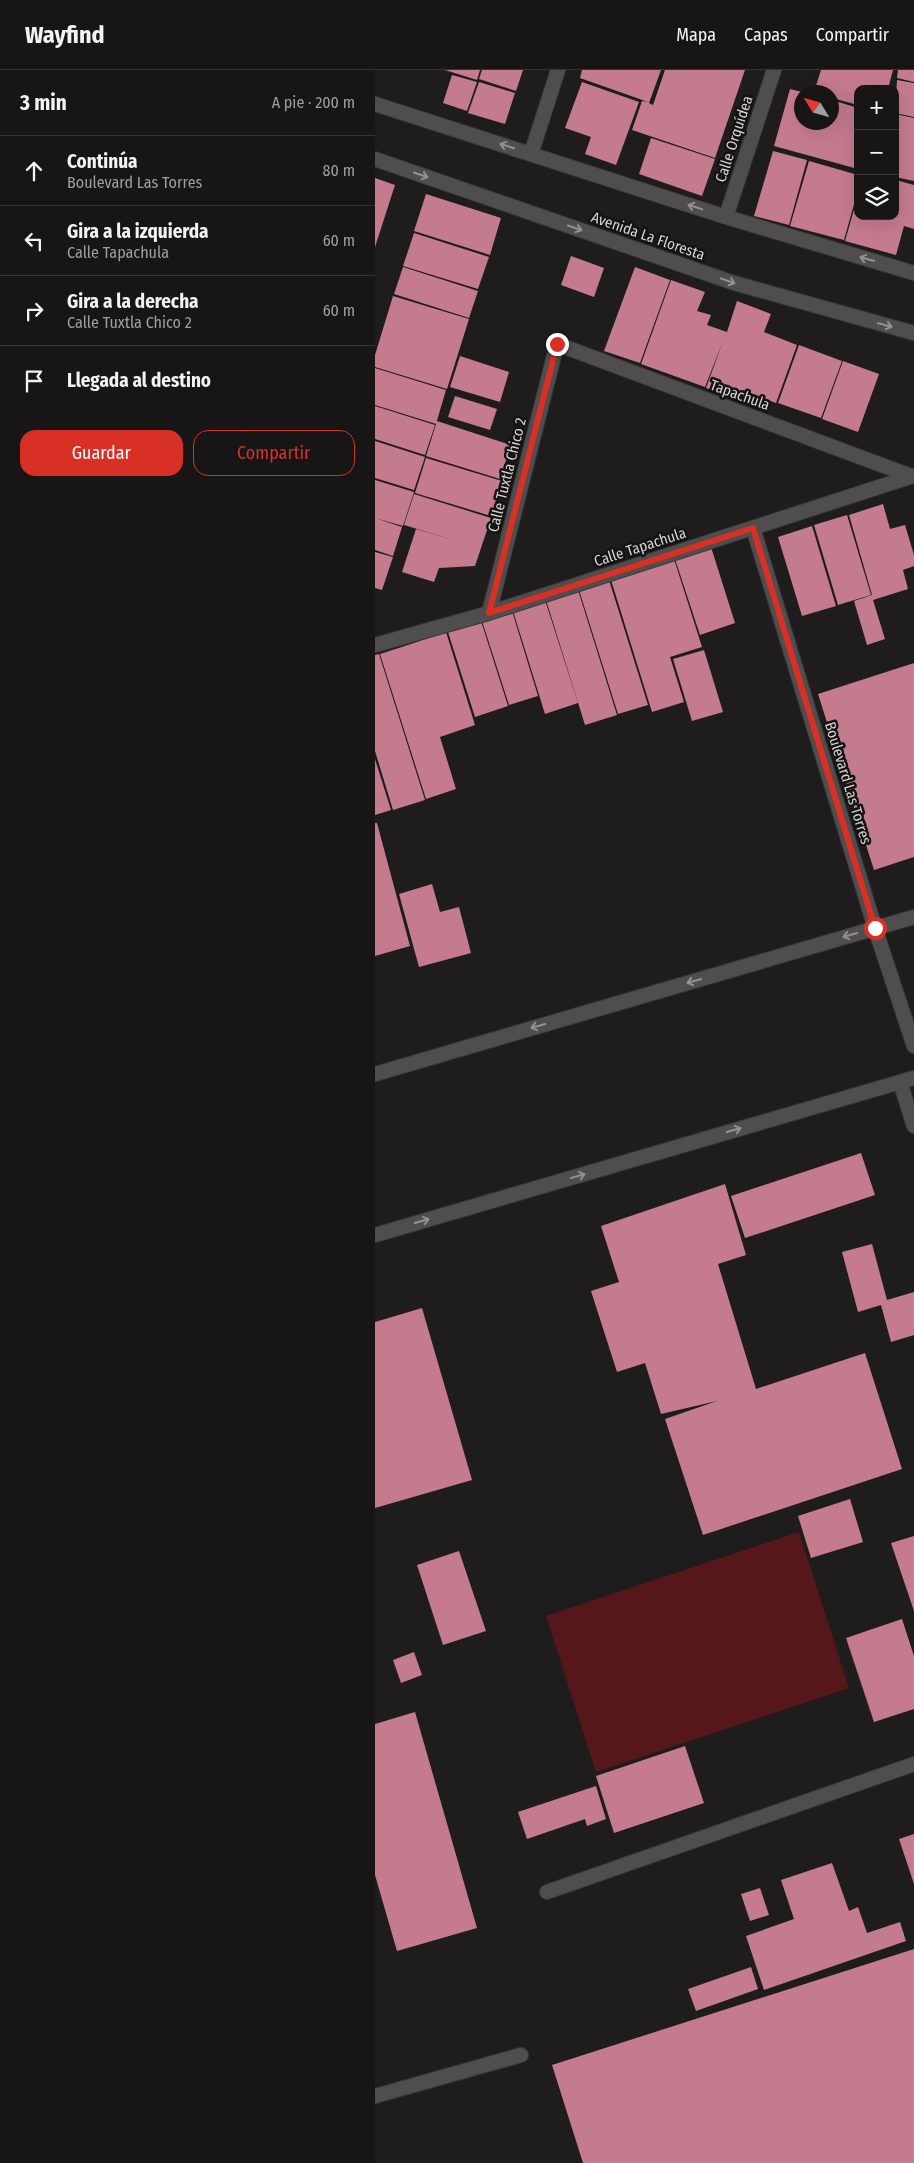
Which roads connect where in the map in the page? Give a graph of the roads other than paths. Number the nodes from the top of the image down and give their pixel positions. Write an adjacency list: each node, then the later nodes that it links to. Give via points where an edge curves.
1 (558, 70): 4 (street)
2 (774, 70): 6 (street, Calle Orquídea)
3 (375, 104): 4 (street, one-way to 3)
4 (531, 154): 6 (street, one-way to 4)
5 (375, 159): 8 (street, Avenida La Floresta, one-way to 8, via 734,283)
6 (726, 217): 7 (street, one-way to 6)
7 (914, 273)
8 (914, 334)
9 (557, 344): 10 (street, Tapachula); 12 (street, Calle Tuxtla Chico 2)
10 (913, 476): 11 (street, Calle Tapachula)
11 (753, 528): 12 (street, Calle Tapachula); 15 (street, Boulevard Las Torres)
12 (489, 613): 13 (street, Calle Tapachula)
13 (375, 645)
14 (914, 917): 15 (street)
15 (875, 928): 16 (street, Boulevard Las Torres); 17 (street, one-way to 17)
16 (914, 1046)
17 (375, 1074)
18 (914, 1078): 19 (street)
19 (900, 1082): 20 (street); 21 (street, one-way to 19)
20 (914, 1126)
21 (375, 1235)
22 (914, 1764): 23 (street)
23 (547, 1892)
24 (521, 2055): 25 (street)
25 (375, 2096)

